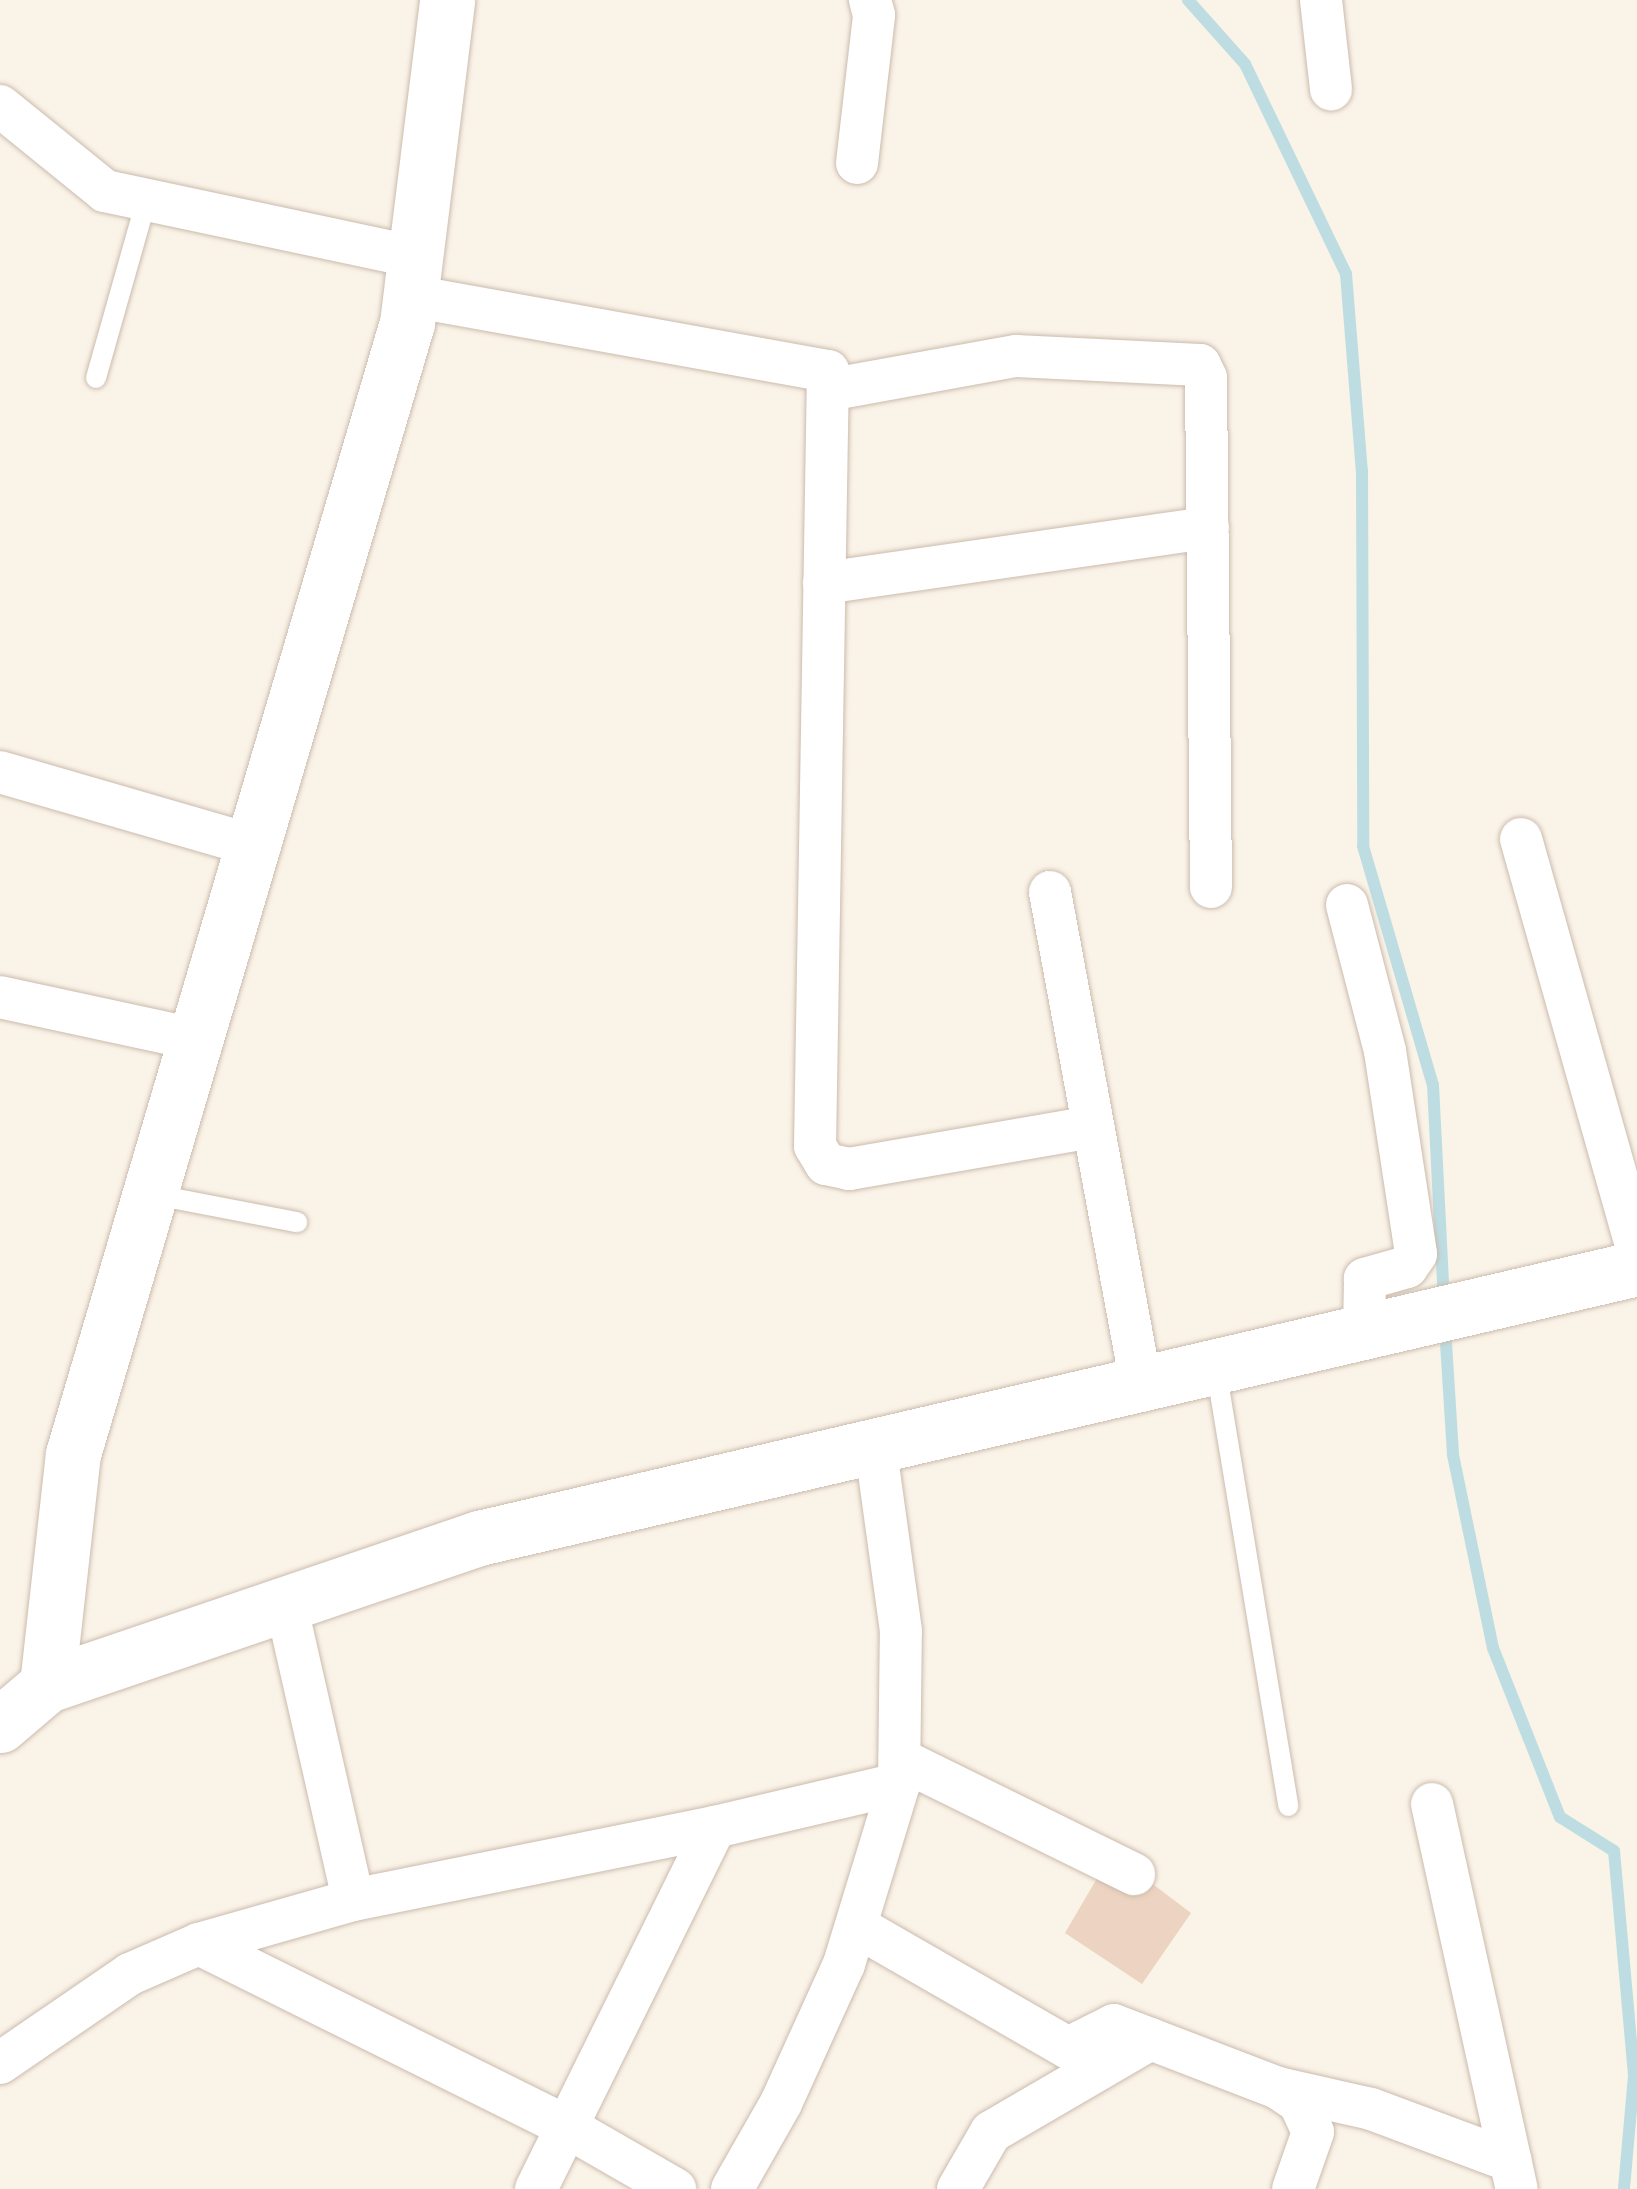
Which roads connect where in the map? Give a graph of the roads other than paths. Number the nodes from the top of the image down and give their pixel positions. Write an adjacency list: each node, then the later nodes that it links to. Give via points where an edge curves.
1 (447, 0): 8 (street)
2 (870, 0): 6 (street, via 874,15)
3 (1321, 0): 4 (street)
4 (1331, 89)
5 (0, 106): 7 (street, via 105,191)
6 (857, 163)
7 (146, 201): 8 (street); 9 (lane)
8 (413, 277): 10 (street, via 828,371); 15 (street)
9 (96, 378)
10 (828, 390): 11 (street, via 1016,356 1188,360 1206,378); 12 (street)
11 (1208, 528): 12 (street); 16 (street)
12 (824, 582): 21 (street, via 815,1146 826,1164 850,1169)
13 (0, 772): 15 (street)
14 (1521, 840): 24 (street)
15 (252, 845): 20 (street)
16 (1211, 887)
17 (1050, 892): 21 (street)
18 (1347, 906): 25 (street, via 1385,1050 1416,1254 1408,1266 1365,1279)
19 (0, 996): 20 (street)
20 (194, 1039): 22 (street)
21 (1093, 1127): 27 (street)
22 (149, 1194): 23 (lane); 30 (street, via 73,1454)
23 (297, 1222)
24 (1622, 1265): 25 (street)
25 (1370, 1331): 26 (street)
26 (1216, 1366): 27 (street); 34 (lane)
27 (1140, 1384): 28 (street)
28 (875, 1444): 29 (street, via 479,1538); 32 (street, via 901,1631)
29 (286, 1604): 30 (street); 37 (street)
30 (47, 1685): 31 (street)
31 (0, 1725)
32 (900, 1772): 35 (street); 36 (street); 38 (street)
33 (1432, 1804): 44 (street)
34 (1288, 1806)
35 (716, 1827): 37 (street); 43 (street)
36 (1134, 1874)
37 (353, 1900): 39 (street)
38 (856, 1926): 40 (street, via 1068,2048 1114,2025); 47 (street, via 781,2104)
39 (199, 1944): 41 (street, via 130,1974); 43 (street)
40 (1150, 2039): 42 (street); 48 (street, via 991,2132)
41 (0, 2063)
42 (1278, 2088): 44 (street, via 1370,2109); 49 (street, via 1299,2102 1313,2132)
43 (567, 2127): 45 (street); 46 (street)
44 (1514, 2175)
45 (536, 2189)
46 (675, 2189)
47 (732, 2189)
48 (958, 2189)
49 (1292, 2189)

